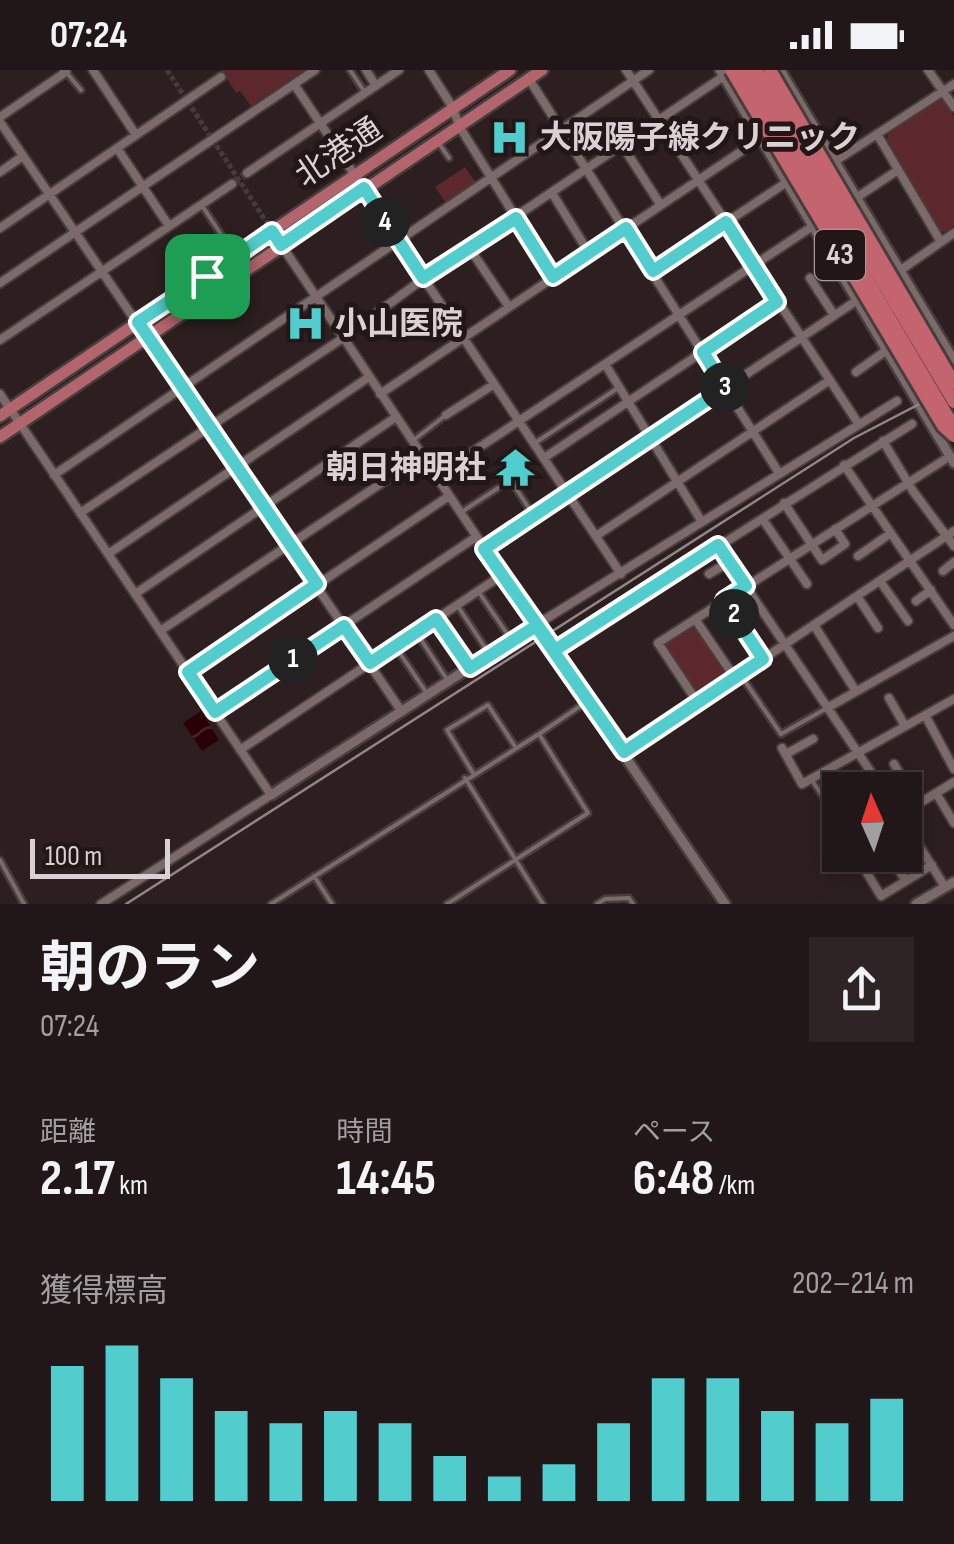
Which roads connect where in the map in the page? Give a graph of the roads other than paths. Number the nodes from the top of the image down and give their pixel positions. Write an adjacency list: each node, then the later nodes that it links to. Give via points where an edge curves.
1 (93, 70): 35 (street)
2 (314, 70): 21 (street)
3 (350, 70): 26 (lane)
4 (366, 70): 23 (street)
5 (399, 70): 23 (street)
6 (429, 70): 27 (street)
7 (542, 70): 19 (main road, 北港通)
8 (626, 70): 20 (street)
9 (649, 70): 20 (street)
10 (743, 70): 122 (highway, 43, bridge)
11 (756, 70): 113 (highway, 43, bridge)
12 (770, 70): 104 (highway, bridge)
13 (780, 70): 42 (street)
14 (928, 70): 25 (street)
15 (65, 71): 24 (lane); 29 (street)
16 (501, 72): 27 (main road, 北港通)
17 (725, 72): 30 (street); 36 (street); 125 (highway, 43, bridge)
18 (221, 78): 35 (street)
19 (529, 79): 32 (main road, 北港通); 33 (street)
20 (634, 82): 30 (street); 33 (street)
21 (294, 84): 31 (street); 52 (street)
22 (954, 84): 25 (street)
23 (376, 86): 26 (street)
24 (81, 90)
25 (943, 91): 28 (street); 34 (street)
26 (365, 93): 31 (street)
27 (453, 108): 32 (street); 47 (main road, 北港通)
28 (954, 108)
29 (0, 119): 40 (street)
30 (658, 120): 38 (street); 49 (street)
31 (320, 122): 46 (street); 47 (street)
32 (459, 126): 37 (main road, 北港通); 48 (street)
33 (562, 129): 43 (street); 48 (street)
34 (877, 134): 42 (street); 44 (street)
35 (136, 135): 39 (street)
36 (761, 138): 49 (street); 50 (street)
37 (437, 140): 41 (lane); 53 (main road, 北港通)
38 (622, 145): 43 (street); 58 (street)
39 (117, 148): 52 (street); 55 (street)
40 (23, 156): 45 (street); 55 (street)
41 (449, 158)
42 (834, 162): 56 (street)
43 (586, 168): 54 (street); 64 (street)
44 (898, 170): 56 (street); 69 (street)
45 (0, 172)
46 (248, 173)
47 (355, 175): 53 (street); 65 (main road, 北港通)
48 (490, 177): 59 (street); 68 (street)
49 (697, 180): 58 (street); 60 (street)
50 (787, 182): 60 (street); 62 (street)
51 (232, 184): 57 (street)
52 (142, 187): 61 (street); 66 (street)
53 (364, 188): 68 (street); 71 (main road, 北港通)
54 (552, 193): 59 (street); 74 (street)
55 (50, 194): 63 (street); 66 (street)
56 (856, 198): 78 (street)
57 (201, 204): 61 (street); 70 (lane)
58 (660, 204): 64 (street)
59 (516, 218): 72 (street); 80 (street)
60 (726, 222): 75 (street); 77 (street)
61 (168, 226): 76 (street)
62 (813, 226): 75 (street); 85 (street)
63 (0, 228)
64 (626, 228): 74 (street); 77 (street)
65 (272, 231): 71 (street); 79 (main road, 北港通)
66 (75, 232): 76 (street); 83 (street)
67 (954, 233): 69 (street)
68 (397, 240): 81 (street); 84 (street)
69 (941, 242): 78 (street)
70 (228, 245)
71 (281, 245): 84 (street); 92 (main road, 北港通)
72 (470, 248): 81 (street); 87 (street)
73 (192, 253): 79 (lane)
74 (589, 253): 80 (street)
75 (754, 265): 86 (street); 89 (street)
76 (102, 271): 90 (street); 96 (street)
77 (653, 271): 89 (street)
78 (899, 271): 85 (street); 91 (street)
79 (207, 276): 90 (main road, 北港通)
80 (553, 277): 87 (street)
81 (423, 278): 93 (street); 94 (street)
82 (810, 278): 88 (street)
83 (0, 283)
84 (315, 296): 93 (street); 106 (street)
85 (857, 300): 88 (street); 98 (street)
86 (777, 302): 95 (street); 97 (street)
87 (509, 307): 94 (street)
88 (841, 313): 95 (street)
89 (679, 314): 97 (street); 100 (street)
90 (138, 322): 92 (street); 114 (main road, 北港通)
91 (932, 328): 98 (street); 99 (street)
92 (148, 337): 106 (street); 119 (main road, 北港通)
93 (343, 338): 102 (street); 121 (street)
94 (464, 338): 105 (street); 110 (street)
95 (801, 338): 103 (street); 108 (street)
96 (0, 340)
97 (703, 352): 108 (street); 112 (street)
98 (888, 353): 101 (street); 131 (street)
99 (954, 361)
100 (605, 364): 107 (street); 117 (street)
101 (856, 372)
102 (369, 377): 110 (street); 134 (street)
103 (830, 380): 118 (street); 123 (street)
104 (954, 383)
105 (493, 384): 115 (street); 117 (street)
106 (182, 388): 121 (street); 136 (street)
107 (620, 388): 112 (street); 129 (lane)
108 (725, 388): 123 (street); 126 (street)
109 (0, 394): 114 (street)
110 (380, 394): 116 (street)
111 (898, 401): 118 (street)
112 (629, 402): 126 (street); 132 (street)
113 (954, 402)
114 (5, 412): 119 (street)
115 (446, 415): 127 (lane)
116 (396, 418): 127 (street); 146 (street)
117 (519, 421): 129 (street); 137 (street)
118 (858, 423): 135 (street)
119 (20, 424): 124 (main road, 北港通); 136 (street)
120 (912, 424): 128 (street)
121 (209, 426): 134 (street); 147 (street)
122 (954, 427)
123 (753, 431): 135 (street); 138 (street)
124 (0, 436)
125 (954, 436)
126 (652, 437): 138 (street); 142 (street)
127 (412, 441): 130 (street)
128 (884, 441): 133 (street); 139 (street)
129 (534, 444): 132 (street)
130 (422, 456): 137 (street); 158 (street)
131 (950, 456): 139 (street)
132 (544, 458): 142 (street)
133 (844, 465): 144 (street); 145 (street)
134 (236, 466): 146 (street); 162 (street)
135 (779, 473): 150 (street)
136 (54, 475): 147 (street)
137 (436, 476): 143 (street)
138 (678, 481): 150 (street); 155 (street)
139 (908, 482): 145 (street); 154 (street)
140 (512, 484): 149 (lane)
141 (498, 488): 148 (lane)
142 (568, 494): 149 (street); 155 (street)
143 (449, 496): 148 (street); 173 (street)
144 (784, 503): 157 (street); 159 (street)
145 (872, 505): 152 (street); 153 (street)
146 (264, 507): 158 (street); 178 (street)
147 (80, 512): 162 (street)
148 (460, 513): 156 (street)
149 (534, 516): 161 (street)
150 (702, 522): 169 (street)
151 (766, 524): 164 (street)
152 (835, 529): 157 (street); 157 (street, via 845,544 822,560)
153 (891, 533): 163 (street); 165 (street)
154 (950, 534): 160 (street); 165 (street)
155 (596, 536): 169 (street)
156 (476, 537): 161 (street); 188 (street)
157 (812, 544): 164 (street)
158 (289, 545): 173 (street); 191 (street)
159 (718, 545): 166 (street); 197 (street)
160 (954, 546)
161 (484, 549): 171 (street)
162 (108, 554): 178 (street)
163 (858, 556)
164 (790, 558): 174 (street); 175 (street)
165 (910, 561): 172 (street); 176 (street)
166 (729, 562): 170 (street); 175 (street)
167 (954, 562): 168 (street)
168 (943, 571)
169 (621, 574): 189 (street)
170 (709, 574)
171 (502, 575): 177 (street); 189 (street)
172 (880, 581): 179 (street); 185 (street)
173 (317, 584): 188 (street); 202 (street)
174 (807, 584)
175 (746, 586): 180 (street); 195 (street)
176 (931, 590): 181 (street); 186 (street)
177 (478, 591): 182 (street); 194 (lane)
178 (135, 594): 191 (street)
179 (857, 596): 187 (street); 190 (street)
180 (724, 600): 184 (street); 199 (street)
181 (916, 601)
182 (457, 605): 183 (street); 198 (lane)
183 (436, 619): 192 (street); 201 (lane)
184 (695, 619): 203 (street); 209 (street, via 658,643)
185 (908, 621)
186 (954, 624)
187 (814, 625): 195 (street); 205 (street)
188 (344, 626): 200 (street); 212 (street)
189 (536, 626): 194 (street); 197 (street)
190 (878, 628)
191 (160, 631): 202 (street)
192 (416, 632): 196 (street); 204 (lane)
193 (954, 636): 205 (street)
194 (512, 641): 198 (street)
195 (785, 644): 199 (street); 211 (street)
196 (396, 646): 200 (street); 206 (lane)
197 (555, 650): 220 (street)
198 (490, 655): 201 (street)
199 (763, 659): 203 (street)
200 (370, 663): 213 (street); 219 (street)
201 (470, 668): 204 (street)
202 (188, 672): 212 (street)
203 (737, 676): 209 (street); 211 (lane, via 781,734)
204 (449, 682): 206 (street)
205 (855, 690): 211 (street)
206 (428, 695): 213 (street)
207 (889, 698): 215 (street)
208 (954, 699): 214 (street)
209 (698, 703): 220 (street)
210 (579, 708): 216 (lane)
211 (828, 708): 221 (street)
212 (215, 712): 219 (street)
213 (402, 712): 231 (street)
214 (925, 715): 215 (street); 223 (street)
215 (905, 726): 221 (street)
216 (539, 734): 218 (lane); 237 (lane, via 588,813)
217 (812, 739): 228 (street, via 784,751 802,784)
218 (516, 748): 226 (lane); 226 (lane, via 488,705 447,730)
219 (240, 750): 231 (street)
220 (624, 752): 252 (street)
221 (857, 753): 224 (street); 228 (street)
222 (894, 764): 225 (street)
223 (954, 769)
224 (870, 772)
225 (899, 772)
226 (473, 774): 227 (lane)
227 (465, 778): 237 (lane); 241 (lane)
228 (811, 779): 232 (lane)
229 (954, 782): 230 (street)
230 (936, 793): 233 (street); 234 (street)
231 (271, 794): 245 (street)
232 (822, 795)
233 (922, 802)
234 (954, 823)
235 (922, 850): 238 (street)
236 (0, 860): 244 (lane)
237 (516, 860): 248 (lane); 249 (lane)
238 (932, 866): 242 (street); 243 (street)
239 (866, 872): 242 (street, via 881,896)
240 (900, 872): 242 (street)
241 (314, 876): 246 (lane); 247 (lane)
242 (906, 881)
243 (950, 885): 253 (street)
244 (24, 904)
245 (101, 904)
246 (271, 904)
247 (332, 904)
248 (447, 904)
249 (543, 904)
250 (597, 904): 251 (lane, via 629,898)
251 (633, 904)
252 (725, 904)
253 (916, 904)

